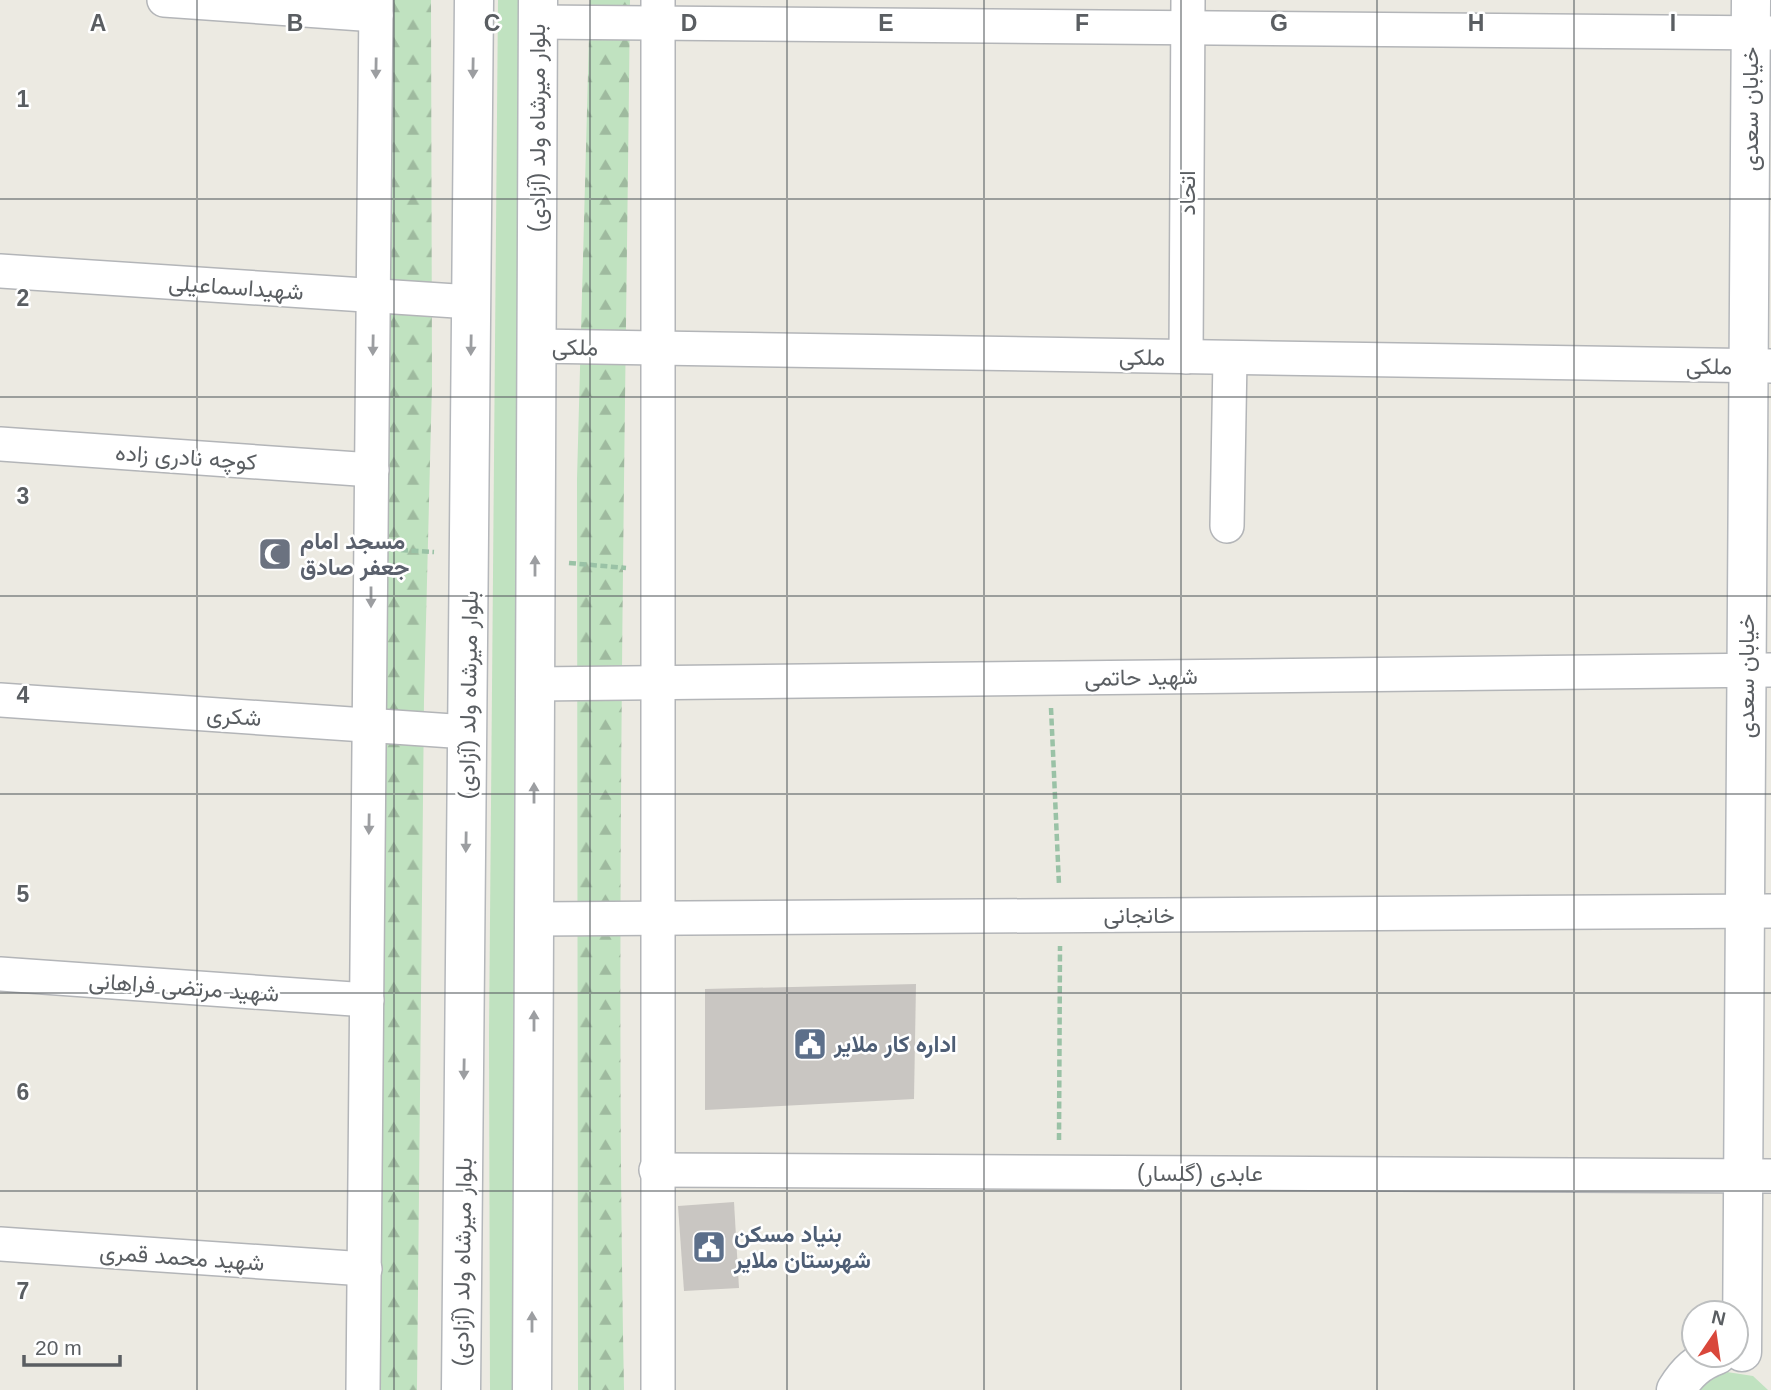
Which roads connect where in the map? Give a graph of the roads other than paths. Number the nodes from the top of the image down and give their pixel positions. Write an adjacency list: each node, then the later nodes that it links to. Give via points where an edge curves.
1 (164, 0): 3 (street)
2 (474, 0): 10 (main road, بلوار میرشاه ولد (آزادی), one-way to 10)
3 (376, 8): 9 (street, one-way to 9)
4 (537, 11): 5 (street); 11 (main road, بلوار میرشاه ولد (آزادی))
5 (658, 11): 6 (street); 12 (street)
6 (1188, 14): 7 (street); 13 (street, اتحاد)
7 (1757, 22): 15 (main road, خیابان سعدی)
8 (0, 271): 9 (street, شهیداسماعیلی)
9 (374, 297): 10 (street, شهیداسماعیلی); 17 (street, one-way to 17)
10 (471, 302): 24 (main road, بلوار میرشاه ولد (آزادی), one-way to 24)
11 (536, 346): 12 (street, ملکی); 21 (main road, بلوار میرشاه ولد (آزادی), one-way to 11)
12 (661, 348): 13 (street, ملکی); 20 (street)
13 (1186, 357): 14 (street, ملکی)
14 (1230, 358): 15 (street, ملکی); 18 (street)
15 (1760, 367): 19 (main road, خیابان سعدی)
16 (0, 444): 17 (street, کوچه نادری زاده)
17 (372, 470): 23 (street, one-way to 23)
18 (1227, 526)
19 (1759, 670): 20 (street, شهید حاتمی); 25 (main road, خیابان سعدی)
20 (657, 683): 21 (street, شهید حاتمی); 26 (street)
21 (535, 684): 27 (main road, بلوار میرشاه ولد (آزادی), one-way to 21)
22 (0, 700): 23 (street, شکری)
23 (370, 725): 24 (street, شکری); 29 (street, one-way to 29)
24 (467, 732): 37 (main road, بلوار میرشاه ولد (آزادی), one-way to 37)
25 (1758, 911): 26 (street, خانجانی); 31 (main road, خیابان سعدی)
26 (659, 918): 27 (street, خانجانی); 30 (street)
27 (534, 919): 38 (main road, بلوار میرشاه ولد (آزادی), one-way to 27)
28 (0, 974): 29 (street, شهید مرتضی فراهانی)
29 (367, 1000): 33 (street)
30 (656, 1170): 31 (street, عابدی (گلسار)); 39 (street)
31 (1757, 1176): 34 (main road, خیابان سعدی)
32 (0, 1244): 33 (street, شهید محمد قمری)
33 (365, 1269): 36 (street)
34 (1746, 1299)
35 (1692, 1369): 40 (main road)
36 (363, 1390)
37 (461, 1390)
38 (532, 1390)
39 (659, 1390)
40 (1676, 1390)

